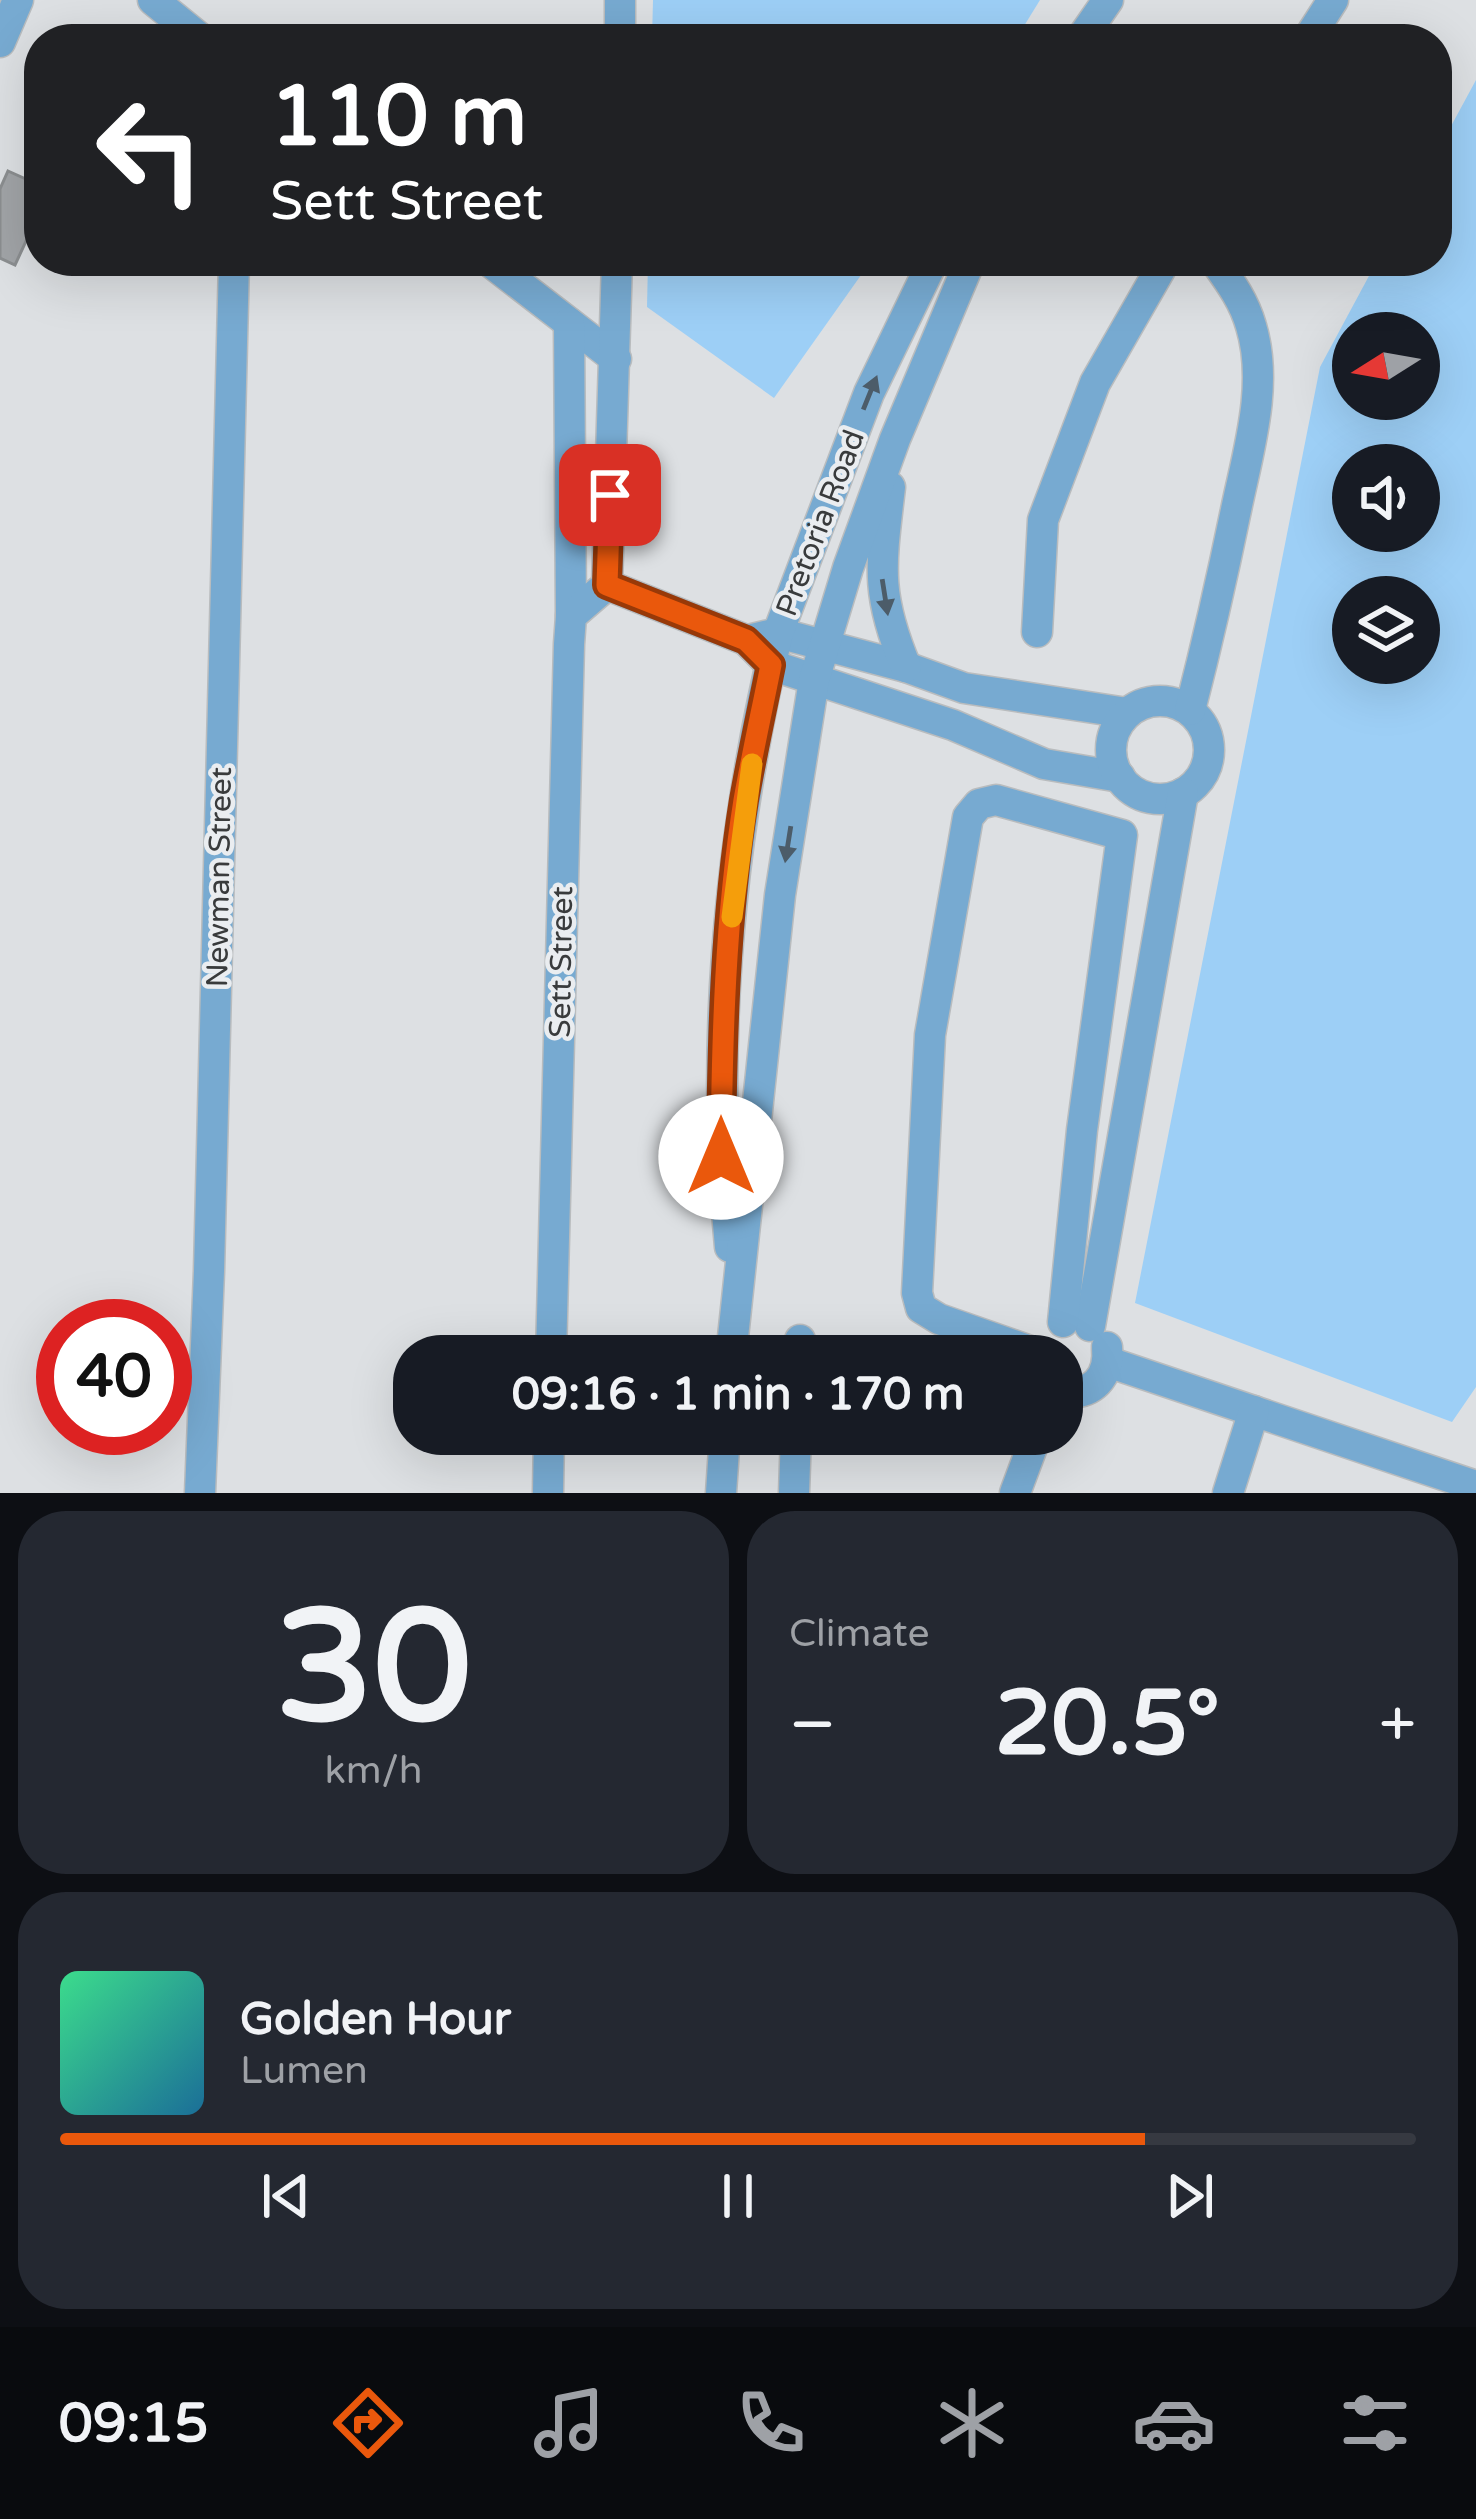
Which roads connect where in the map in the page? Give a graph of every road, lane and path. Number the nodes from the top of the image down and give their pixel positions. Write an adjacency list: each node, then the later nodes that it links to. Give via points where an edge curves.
1 (18, 0): 4 (street)
2 (153, 0): 3 (street)
3 (183, 24)
4 (0, 42)
5 (234, 276): 44 (street, Newman Street)
6 (508, 276): 12 (street)
7 (617, 276): 13 (street)
8 (926, 276): 18 (street, Pretoria Road, one-way to 8, via 869,393)
9 (964, 276): 14 (street, Pretoria Road)
10 (1156, 276): 17 (street, via 1095,383 1043,520)
11 (1226, 276): 25 (street, via 1252,328 1253,428)
12 (569, 322): 13 (street); 16 (street, Sett Street)
13 (616, 359): 15 (street)
14 (895, 439): 20 (street, Pretoria Road); 22 (street, one-way to 22, via 882,598)
15 (607, 585): 16 (street); 19 (street)
16 (571, 616): 32 (street, Sett Street)
17 (1037, 632)
18 (778, 633): 19 (street); 20 (street); 21 (street, Pretoria Road)
19 (746, 640): 21 (street)
20 (825, 646): 22 (street); 23 (street, Pretoria Road)
21 (771, 665): 23 (street); 30 (street, Pretoria Road, via 744,800 724,1027 721,1157)
22 (906, 667): 24 (street)
23 (814, 680): 27 (street); 30 (street, Pretoria Road, one-way to 30, via 780,896)
24 (964, 688): 26 (street); 27 (street)
25 (1190, 710): 26 (street, via 1147,702); 29 (street, via 1209,744 1198,780)
26 (1127, 713): 28 (street, via 1111,743)
27 (953, 725): 28 (street, via 1044,764)
28 (1120, 777): 29 (street, via 1148,797)
29 (1183, 793): 31 (street)
30 (735, 1301): 33 (street, Pretoria Road)
31 (1076, 1324): 34 (street, via 1082,1130 1122,835 996,800 968,817 930,1035 917,1293 921,1308); 35 (street); 36 (street, via 1107,1348)
32 (552, 1335)
33 (733, 1335)
34 (985, 1335)
35 (1046, 1335)
36 (1108, 1362): 37 (street); 38 (street)
37 (1083, 1393)
38 (1254, 1411): 43 (street); 49 (street)
39 (549, 1455): 45 (street)
40 (724, 1455): 46 (street)
41 (795, 1455): 47 (street)
42 (1030, 1455): 48 (street)
43 (1465, 1486)
44 (200, 1493)
45 (548, 1493)
46 (721, 1493)
47 (794, 1493)
48 (1016, 1493)
49 (1228, 1493)

